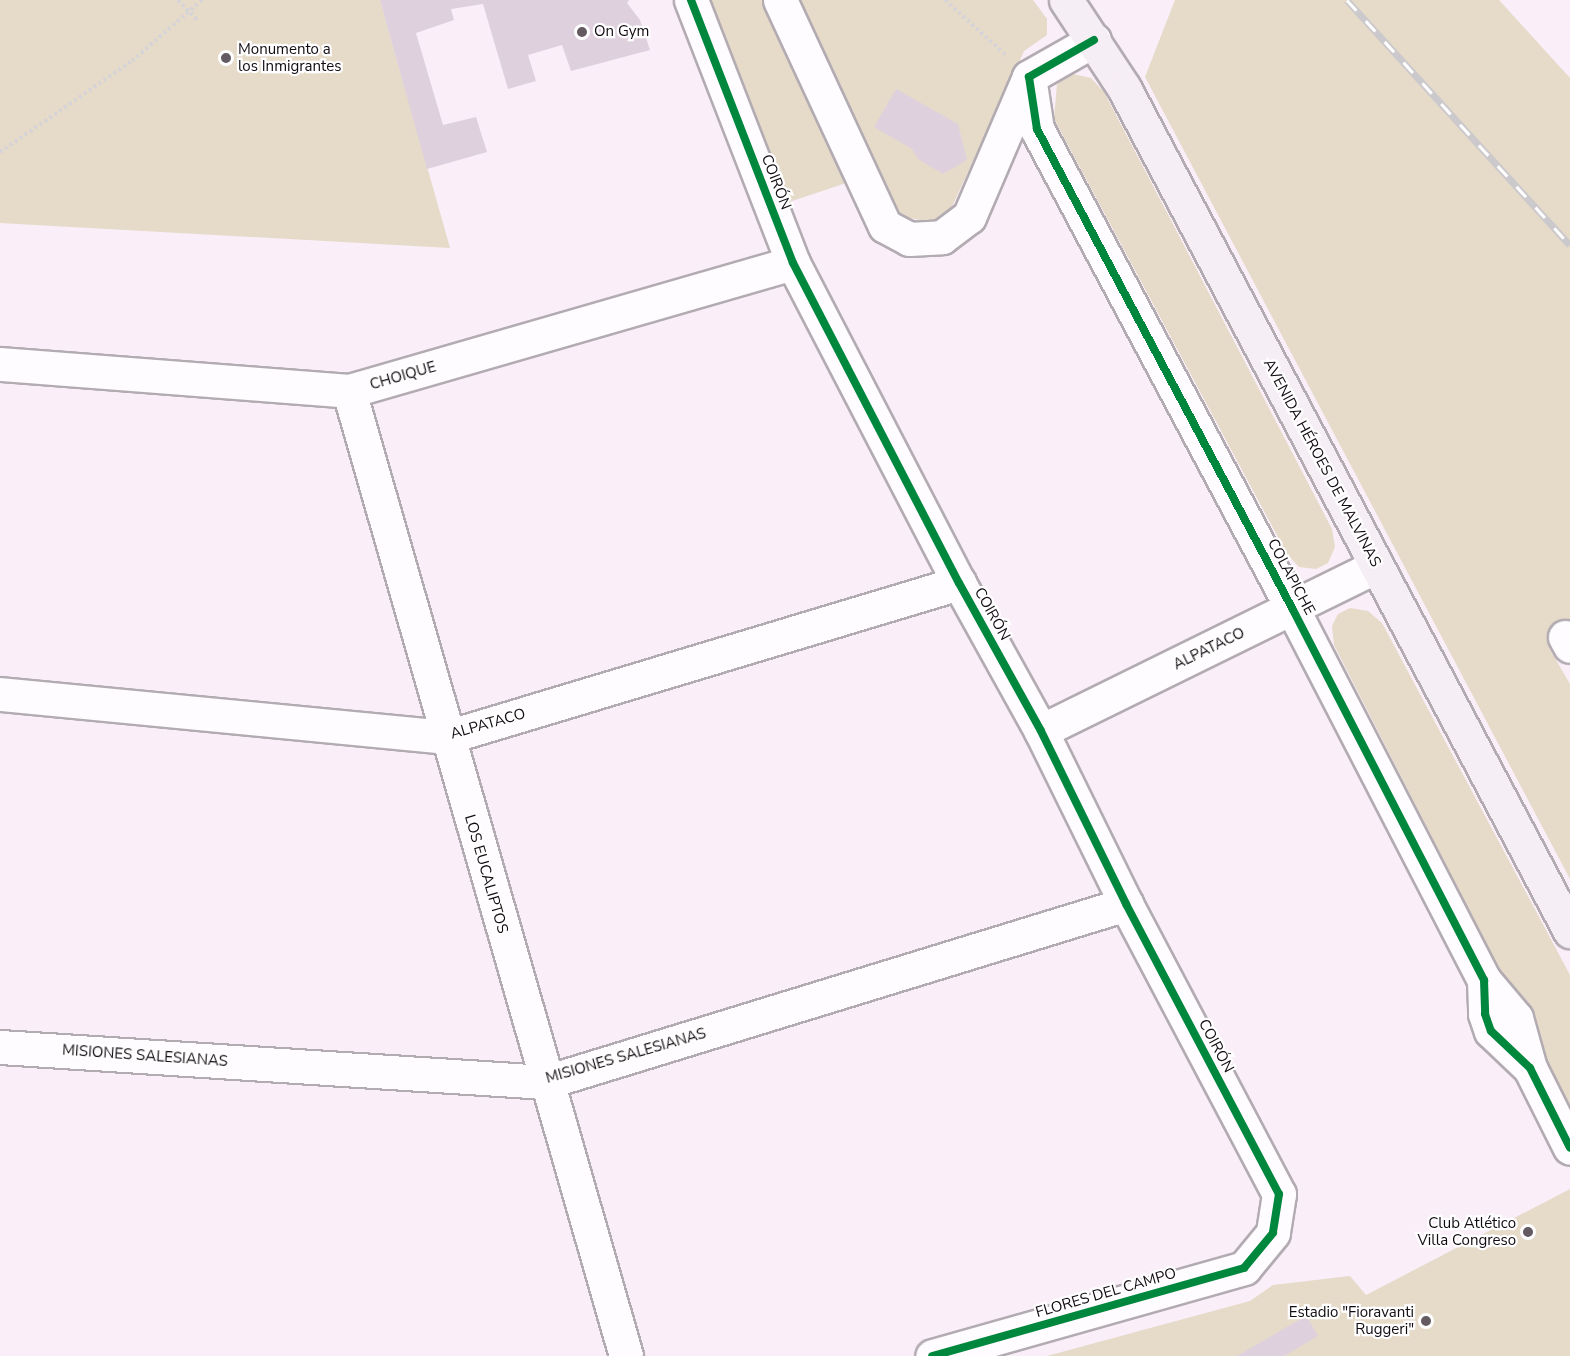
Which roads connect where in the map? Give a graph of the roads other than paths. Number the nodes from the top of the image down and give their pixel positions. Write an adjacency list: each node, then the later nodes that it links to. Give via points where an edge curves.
1 (691, 0): 6 (street, COIRÓN)
2 (780, 0): 5 (street, via 885,226 909,239 942,237 969,217)
3 (1066, 0): 4 (main road, AVENIDA HÉROES DE MALVINAS)
4 (1094, 40): 5 (street); 9 (main road, AVENIDA HÉROES DE MALVINAS, via 1124,88)
5 (1029, 77): 11 (street, COLAPICHE, via 1037,129)
6 (793, 263): 8 (street, CHOIQUE); 10 (street, COIRÓN)
7 (0, 364): 8 (street, CHOIQUE)
8 (349, 391): 14 (street, LOS EUCALIPTOS)
9 (1377, 566): 11 (street, ALPATACO); 16 (main road, AVENIDA HÉROES DE MALVINAS)
10 (959, 583): 13 (street, COIRÓN); 14 (street, ALPATACO)
11 (1292, 608): 13 (street, ALPATACO); 19 (street, COLAPICHE, via 1484,980 1485,1014 1491,1031 1530,1068)
12 (0, 694): 14 (street, ALPATACO)
13 (1041, 731): 15 (street, COIRÓN)
14 (447, 737): 18 (street, LOS EUCALIPTOS)
15 (1126, 904): 18 (street, MISIONES SALESIANAS); 20 (street, COIRÓN, via 1279,1194)
16 (1570, 931)
17 (0, 1047): 18 (street, MISIONES SALESIANAS)
18 (546, 1082): 21 (street, LOS EUCALIPTOS)
19 (1570, 1148)
20 (1273, 1233): 22 (street, FLORES DEL CAMPO, via 1245,1268)
21 (626, 1356)
22 (932, 1356)

